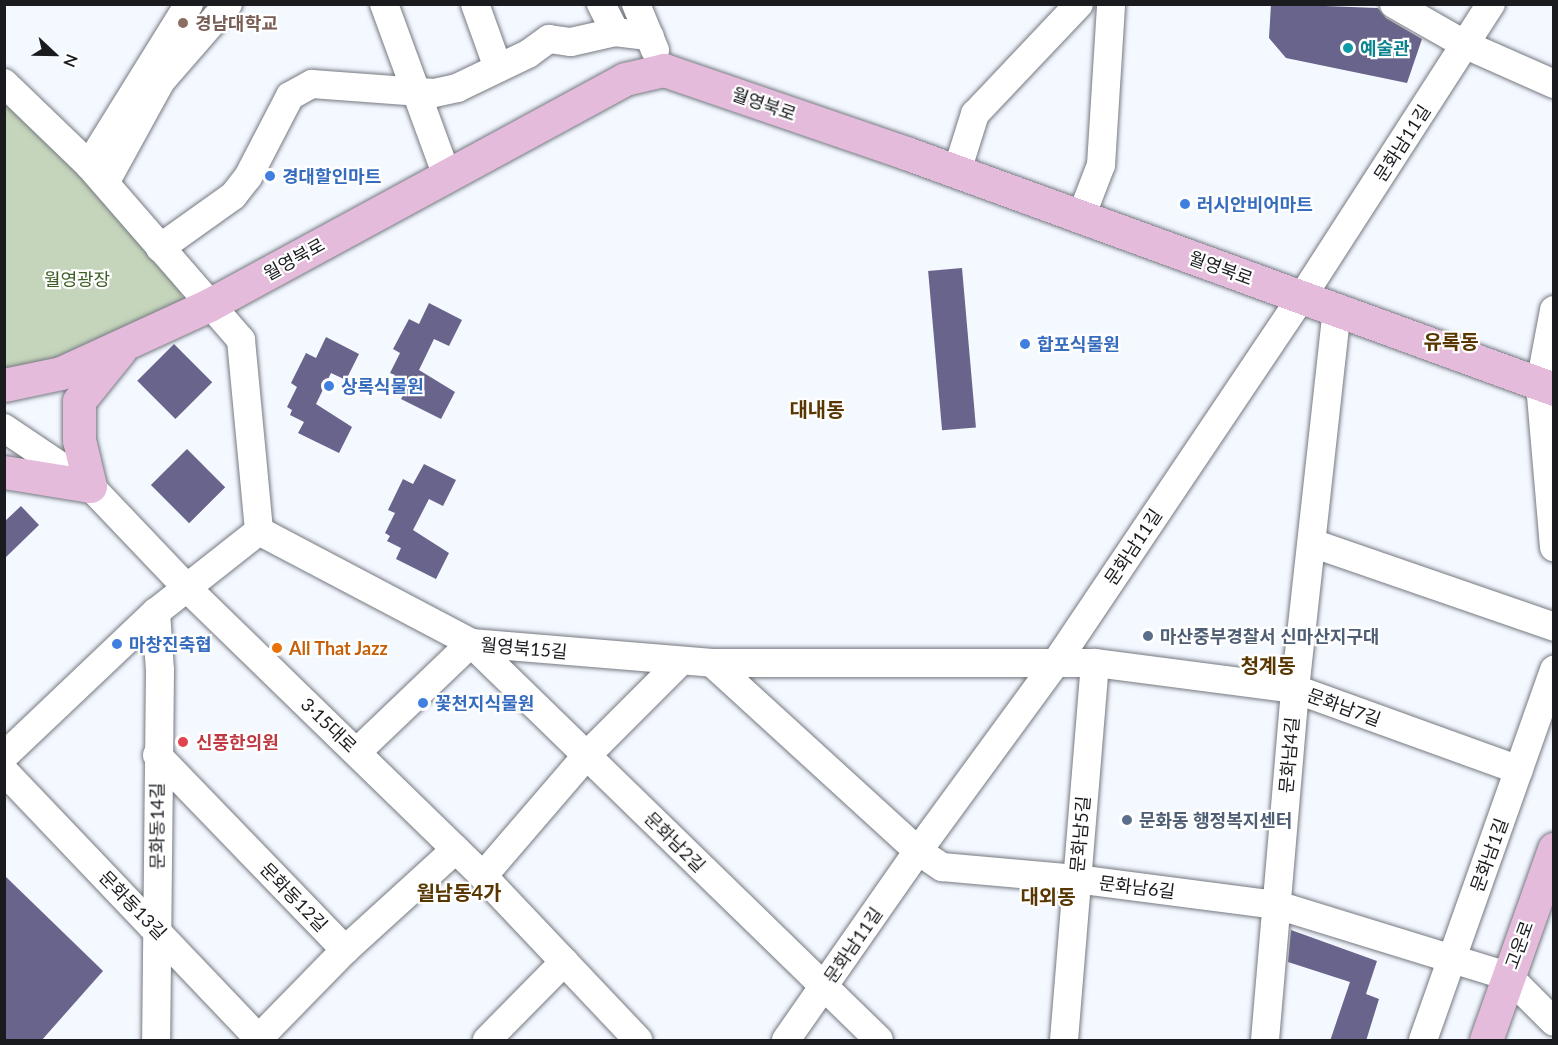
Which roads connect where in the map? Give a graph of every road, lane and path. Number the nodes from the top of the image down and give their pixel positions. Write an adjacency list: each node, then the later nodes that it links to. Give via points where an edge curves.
1 (189, 4): 20 (street)
2 (228, 4): 20 (street, via 161,81)
3 (384, 4): 18 (street)
4 (475, 4): 14 (street)
5 (601, 4): 11 (street)
6 (636, 4): 12 (street)
7 (1078, 4): 19 (street, via 975,114)
8 (1111, 4): 22 (street, via 1101,165)
9 (1491, 4): 13 (street, 문화남11길)
10 (1396, 5): 13 (street)
11 (615, 32): 12 (street); 14 (street, via 571,42 549,39)
12 (650, 36): 15 (street)
13 (1466, 45): 17 (street); 24 (street, 문화남11길)
14 (498, 68): 18 (street, via 457,88)
15 (664, 70): 19 (main road, 월영북로); 21 (main road, 월영북로, via 625,78)
16 (4, 82): 20 (street)
17 (1554, 84)
18 (416, 92): 21 (street); 23 (street, via 312,84 290,96 248,177 233,196)
19 (957, 171): 22 (main road, 월영북로)
20 (97, 174): 23 (street)
21 (447, 176): 25 (main road, 월영북로)
22 (1081, 217): 24 (main road, 월영북로)
23 (160, 248): 25 (street)
24 (1302, 297): 26 (main road, 월영북로); 44 (street, 문화남11길)
25 (209, 305): 28 (main road, 월영북로); 34 (street, via 240,340)
26 (1337, 310): 30 (main road, 월영북로); 35 (street, 문화남4길)
27 (1554, 310): 30 (street)
28 (127, 342): 29 (main road, 월영북로, via 61,373); 33 (main road, via 80,401 79,440)
29 (4, 385)
30 (1547, 387): 36 (street)
31 (4, 428): 33 (street, 3·15대로)
32 (4, 472): 33 (main road)
33 (90, 486): 37 (street, 3·15대로)
34 (259, 531): 37 (street); 40 (street, 월영북15길)
35 (1312, 543): 39 (street); 46 (street, 문화남4길)
36 (1554, 547)
37 (188, 589): 38 (street); 47 (street, 3·15대로)
38 (156, 612): 49 (street, 문화동14길, via 160,670); 50 (street)
39 (1554, 627)
40 (471, 643): 41 (street, 월영북15길); 47 (street); 48 (street, 문화남2길)
41 (680, 662): 42 (street, 월영북15길); 48 (street)
42 (712, 663): 44 (street, 월영북15길); 55 (street, 문화남6길)
43 (1095, 663): 44 (street, 문화남7길); 46 (street, 문화남7길); 57 (street, 문화남5길)
44 (1054, 664): 55 (street, 문화남11길)
45 (1554, 670): 51 (street, 문화남1길)
46 (1295, 689): 51 (street, 문화남7길); 58 (street, 문화남4길)
47 (357, 752): 53 (street, 3·15대로)
48 (588, 754): 56 (street); 64 (street, 문화남2길)
49 (157, 755): 59 (street, 문화동14길); 60 (street, 문화동12길)
50 (4, 756)
51 (1519, 770): 61 (street, 문화남1길)
52 (4, 771): 59 (street, 문화동13길)
53 (456, 849): 56 (street, 3·15대로); 60 (street)
54 (1554, 849): 63 (main road, 고운로)
55 (918, 851): 57 (street, 문화남6길, via 942,867); 64 (street, 문화남11길)
56 (483, 876): 62 (street, 3·15대로)
57 (1076, 879): 58 (street, 문화남6길); 72 (street, 문화남5길)
58 (1277, 905): 61 (street, 문화남6길); 73 (street, 문화남4길)
59 (157, 930): 66 (street, 문화동13길); 67 (street, 문화동14길)
60 (344, 951): 66 (street)
61 (1452, 958): 63 (street, 문화남6길); 74 (street, 문화남1길)
62 (564, 962): 68 (street); 69 (street, 3·15대로)
63 (1508, 976): 65 (street); 75 (main road, 고운로)
64 (822, 989): 70 (street, 문화남11길); 71 (street, 문화남2길)
65 (1554, 1022)
66 (259, 1040)
67 (156, 1041)
68 (487, 1041)
69 (638, 1041)
70 (786, 1041)
71 (879, 1041)
72 (1064, 1041)
73 (1265, 1041)
74 (1423, 1041)
75 (1486, 1041)

